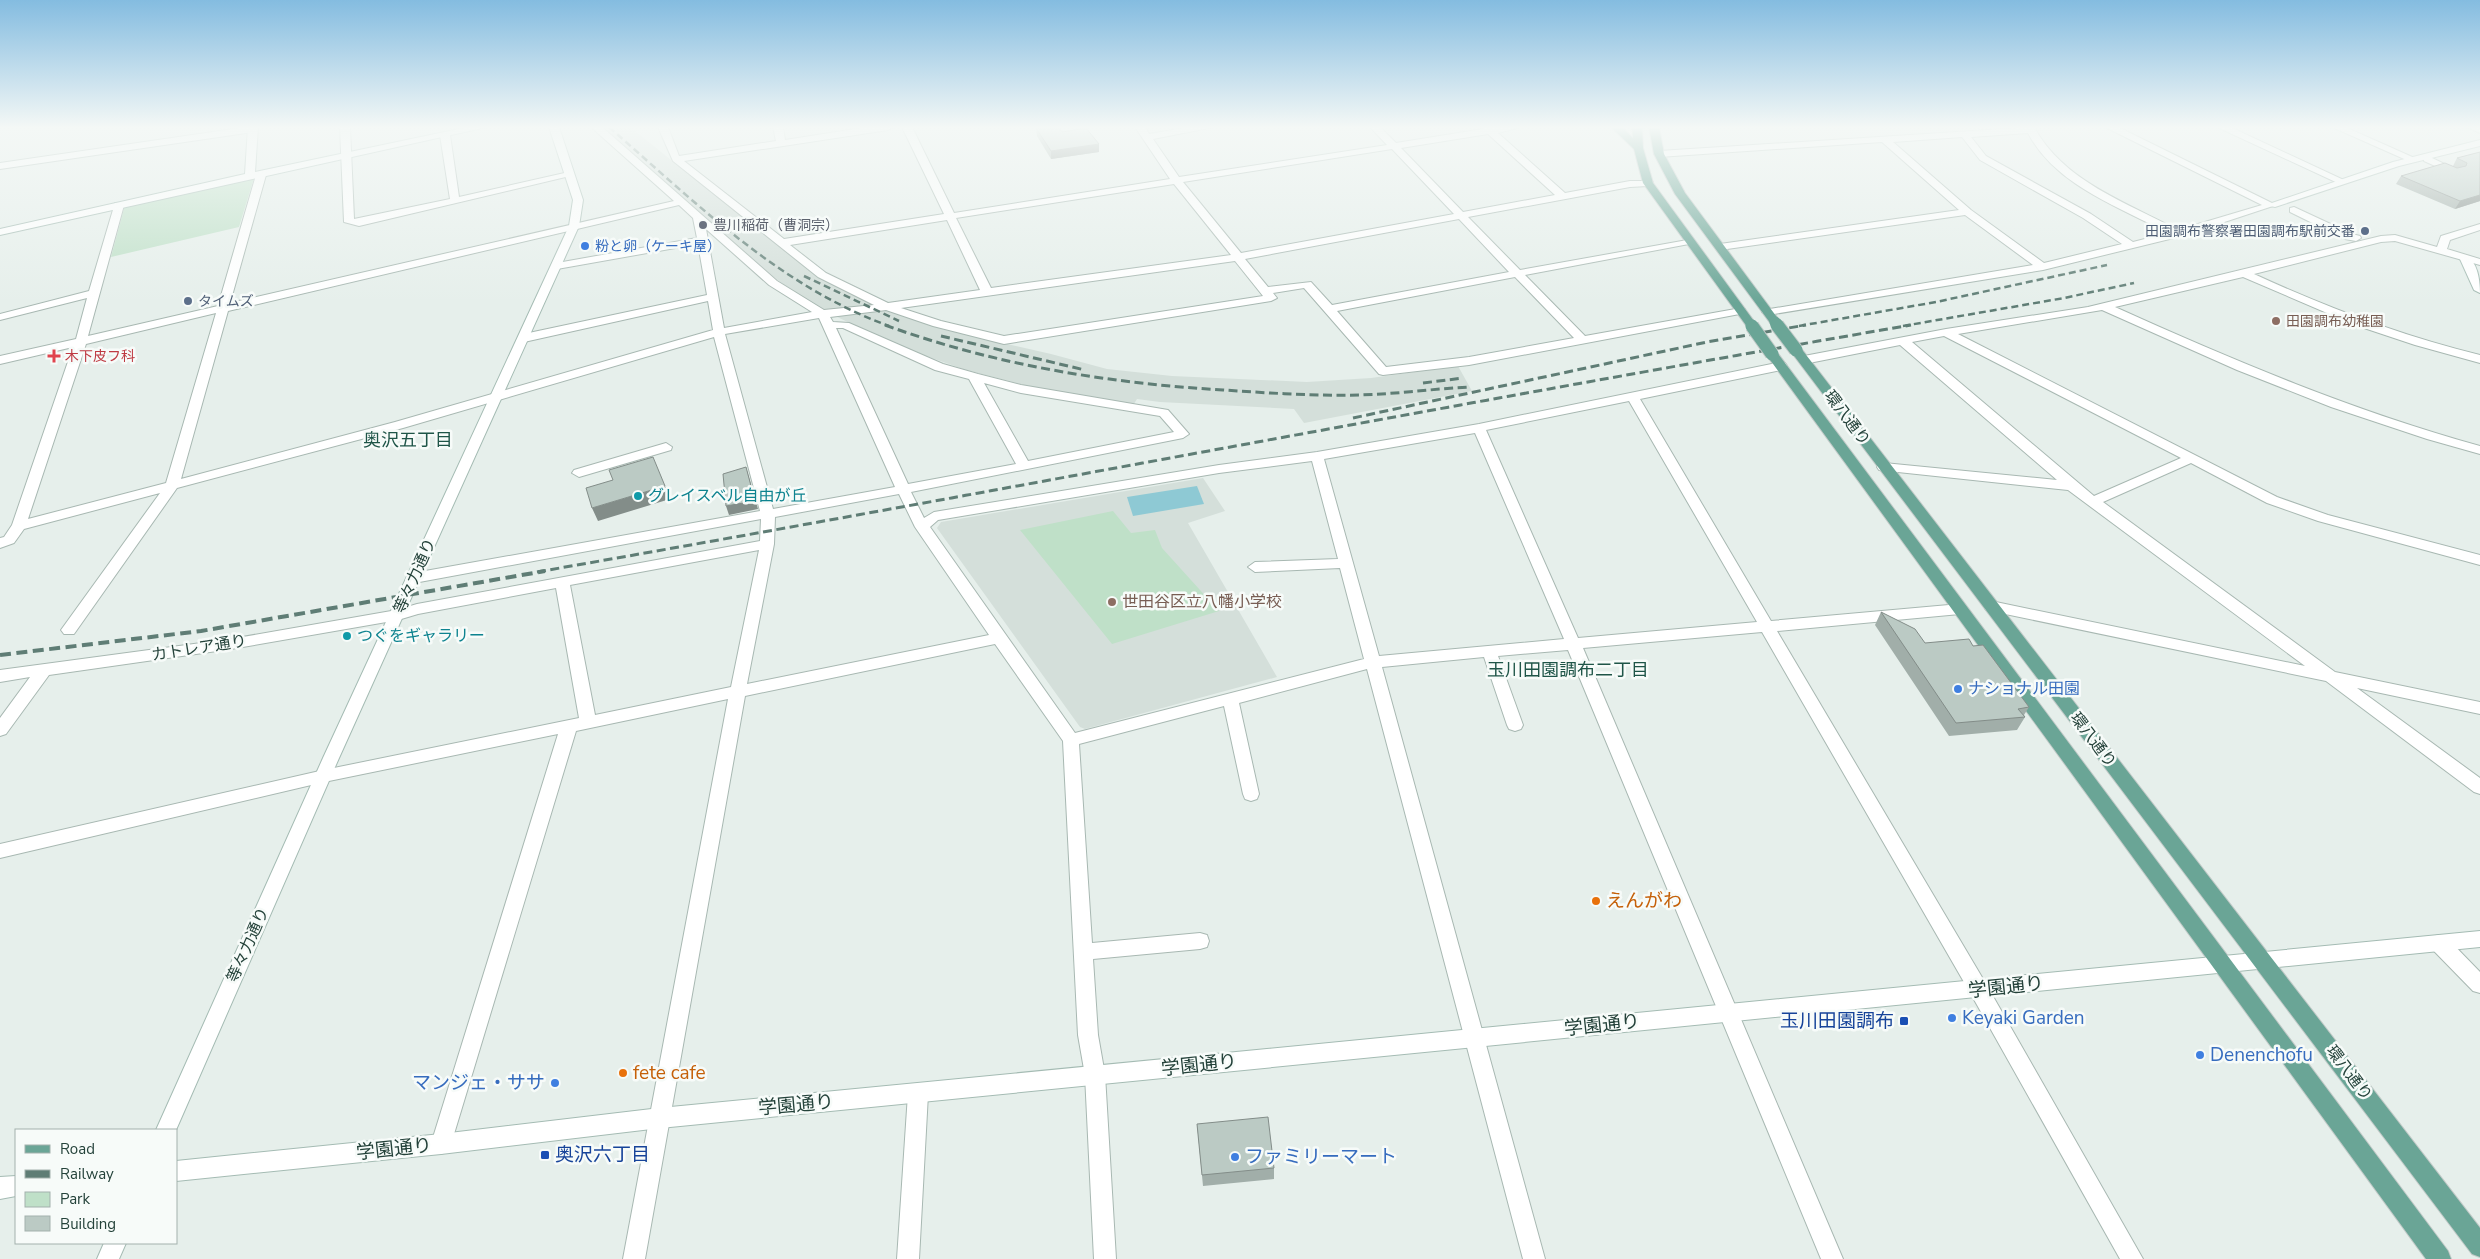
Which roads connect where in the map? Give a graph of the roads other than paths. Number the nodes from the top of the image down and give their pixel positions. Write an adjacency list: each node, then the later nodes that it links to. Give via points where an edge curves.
1 (209, 186): 25 (street)
2 (253, 186): 58 (street)
3 (347, 186): 23 (street, via 349,222 359,223)
4 (453, 186): 23 (street)
5 (519, 186): 23 (street)
6 (573, 186): 32 (street, 等々力通り, via 578,200)
7 (663, 186): 24 (street)
8 (709, 186): 40 (street)
9 (935, 186): 30 (street)
10 (1140, 186): 30 (street)
11 (1181, 186): 44 (street)
12 (1431, 186): 31 (street)
13 (1552, 186): 22 (street)
14 (1620, 186): 22 (street)
15 (1650, 186): 39 (main road, 環八通り)
16 (1676, 186): 42 (main road, 環八通り)
17 (1937, 186): 28 (street)
18 (2033, 186): 41 (street)
19 (2087, 186): 35 (street)
20 (2230, 186): 26 (street)
21 (2332, 186): 26 (street)
22 (1563, 196): 31 (street)
23 (455, 201)
24 (681, 202): 29 (street); 32 (street)
25 (119, 205): 34 (street); 54 (street)
26 (2271, 206): 35 (street)
27 (2294, 210): 37 (street)
28 (1967, 212): 42 (street); 48 (street)
29 (698, 216): 38 (street); 63 (street, via 773,283)
30 (950, 216): 40 (street); 53 (street)
31 (1460, 216): 44 (street); 49 (street)
32 (574, 226): 47 (street, 等々力通り); 58 (street)
33 (2480, 227): 43 (street, via 2445,238)
34 (0, 232)
35 (2178, 234): 41 (street)
36 (2480, 235): 43 (street)
37 (2356, 238)
38 (701, 240): 47 (street); 55 (street)
39 (1689, 241): 49 (street); 60 (main road, 環八通り)
40 (781, 243): 56 (street, via 825,277)
41 (2132, 246): 48 (street)
42 (1720, 247): 61 (main road, 環八通り)
43 (2442, 247): 45 (street); 50 (street, via 2381,238)
44 (1238, 257): 52 (street); 53 (street)
45 (2465, 259): 46 (street); 51 (street)
46 (2480, 262)
47 (557, 266): 66 (street, 等々力通り)
48 (2043, 267): 61 (street)
49 (1517, 273): 59 (street); 67 (street)
50 (2243, 273): 57 (street); 71 (street, via 2346,320)
51 (2480, 290)
52 (1267, 291): 56 (street, via 1272,298 1004,340 937,324); 59 (street, via 1307,284)
53 (987, 292): 56 (street)
54 (94, 293): 62 (street); 68 (street)
55 (712, 297): 64 (street); 66 (street)
56 (885, 306): 63 (street)
57 (2102, 306): 65 (street); 79 (street, via 2320,400)
58 (223, 308): 68 (street); 85 (street)
59 (1329, 309): 67 (street, via 1384,371 1469,361)
60 (1741, 311): 67 (street); 73 (main road, 環八通り, bridge)
61 (1768, 312): 70 (main road, 環八通り, bridge)
62 (0, 317)
63 (826, 319): 64 (street); 74 (street, via 939,367); 87 (street)
64 (719, 332): 75 (street); 89 (street)
65 (1946, 332): 69 (street); 81 (street)
66 (524, 338): 75 (street, 等々力通り)
67 (1582, 340)
68 (81, 341): 72 (street); 90 (street)
69 (1903, 341): 70 (street); 86 (street)
70 (1800, 355): 83 (main road, 環八通り)
71 (2480, 359)
72 (0, 360)
73 (1776, 360): 76 (street); 100 (main road, 環八通り)
74 (974, 377): 82 (street); 82 (street, via 1021,389 1164,413 1183,434)
75 (498, 397): 85 (street); 97 (street, 等々力通り)
76 (1632, 397): 77 (street); 102 (street)
77 (1479, 428): 80 (street); 105 (street)
78 (666, 446): 84 (street)
79 (2480, 450)
80 (1317, 456): 91 (street, via 934,516); 95 (street)
81 (2190, 459): 88 (street); 94 (street, via 2296,509)
82 (1024, 466): 87 (street)
83 (1884, 467): 86 (street); 99 (main road, 環八通り)
84 (579, 473)
85 (172, 486): 90 (street); 103 (street)
86 (2072, 486): 88 (street)
87 (903, 490): 89 (street); 91 (street)
88 (2093, 501): 110 (street)
89 (768, 515): 93 (street); 97 (street)
90 (19, 526): 92 (street, via 9,540)
91 (922, 527): 104 (street)
92 (0, 544)
93 (767, 544): 98 (street, カトレア通り); 111 (street)
94 (2480, 560)
95 (1347, 563): 96 (street); 107 (street)
96 (1255, 568)
97 (414, 578): 101 (street, 等々力通り)
98 (562, 582): 101 (street, カトレア通り); 114 (street)
99 (1991, 606): 110 (street); 127 (main road, 環八通り)
100 (1960, 609): 102 (street); 128 (main road, 環八通り)
101 (398, 615): 108 (street, カトレア通り, via 231,644); 119 (street, 等々力通り)
102 (1766, 626): 105 (street); 130 (street)
103 (69, 630)
104 (999, 638): 111 (street); 118 (street)
105 (1573, 643): 106 (street); 131 (street)
106 (1489, 651): 107 (street); 115 (street)
107 (1374, 662): 112 (street); 132 (street)
108 (43, 671): 109 (street, カトレア通り); 117 (street)
109 (0, 676)
110 (2328, 676): 113 (street); 120 (street)
111 (737, 692): 114 (street); 135 (street)
112 (1230, 698): 118 (street); 121 (street)
113 (2480, 708)
114 (588, 722): 116 (street)
115 (1515, 725)
116 (569, 726): 119 (street); 137 (street)
117 (0, 730)
118 (1071, 740): 126 (street)
119 (324, 776): 122 (street); 136 (street, 等々力通り)
120 (2480, 787)
121 (1251, 794)
122 (0, 851)
123 (2480, 939): 125 (street, 学園通り)
124 (1200, 941): 126 (street)
125 (2439, 943): 127 (street, 学園通り); 129 (street)
126 (1083, 952): 133 (street, via 1088,1035)
127 (2264, 962): 128 (street, 学園通り); 142 (main road, 環八通り)
128 (2223, 966): 130 (street, 学園通り); 150 (main road, 環八通り)
129 (2480, 985)
130 (1979, 990): 131 (street, 学園通り); 149 (street)
131 (1728, 1012): 132 (street, 学園通り); 148 (street)
132 (1475, 1038): 133 (street, 学園通り); 147 (street)
133 (1095, 1075): 134 (street, 学園通り); 146 (street)
134 (918, 1094): 135 (street, 学園通り); 145 (street)
135 (660, 1118): 137 (street, 学園通り); 144 (street)
136 (166, 1129)
137 (441, 1144): 138 (street, 学園通り)
138 (178, 1171)
139 (15, 1186): 140 (street)
140 (0, 1188)
141 (116, 1244): 143 (street)
142 (2480, 1246)
143 (108, 1259)
144 (634, 1259)
145 (908, 1259)
146 (1105, 1259)
147 (1534, 1259)
148 (1832, 1259)
149 (2132, 1259)
150 (2440, 1259)

